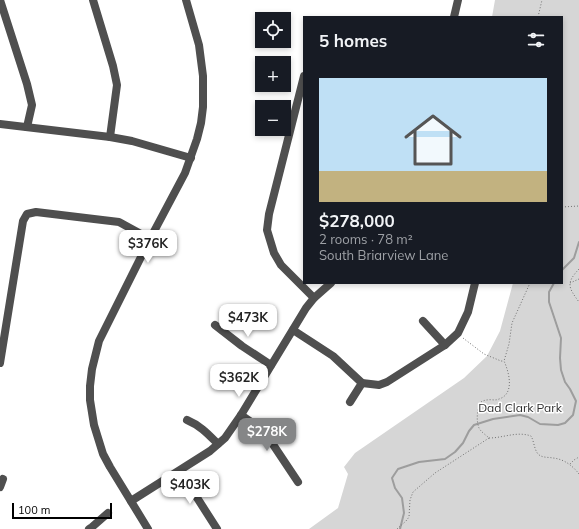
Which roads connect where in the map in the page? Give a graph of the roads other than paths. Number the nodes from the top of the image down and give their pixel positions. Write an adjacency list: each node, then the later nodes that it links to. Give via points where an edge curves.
1 (0, 0): 8 (street, via 32,105)
2 (93, 0): 9 (street, via 117,85)
3 (458, 0): 5 (street)
4 (188, 1): 10 (street, via 199,45 203,76 201,123)
5 (454, 16)
6 (303, 80): 14 (street, via 267,230 274,253 281,265)
7 (0, 124): 8 (street)
8 (27, 127): 9 (street)
9 (110, 137): 10 (street)
10 (191, 158): 11 (street)
11 (150, 239): 19 (street, via 119,222 36,212 27,214 23,221); 30 (street, via 99,341 90,386 94,425 103,454)
12 (330, 284): 14 (street)
13 (475, 284): 18 (street, via 468,312 458,333)
14 (314, 298): 17 (street)
15 (423, 321): 18 (street)
16 (215, 325): 20 (street)
17 (293, 330): 20 (street); 21 (street, via 333,356)
18 (445, 345): 21 (street, via 387,382 378,385)
19 (0, 363)
20 (271, 365): 23 (street)
21 (362, 383): 22 (street)
22 (350, 402)
23 (241, 415): 25 (street); 28 (street, via 264,431)
24 (187, 420): 25 (street, via 203,428)
25 (218, 444): 26 (street)
26 (180, 471): 30 (street); 34 (street)
27 (4, 479): 29 (street)
28 (298, 482)
29 (0, 487)
30 (131, 501): 33 (street)
31 (108, 514): 32 (street)
32 (89, 529)
33 (148, 529)
34 (217, 529)

